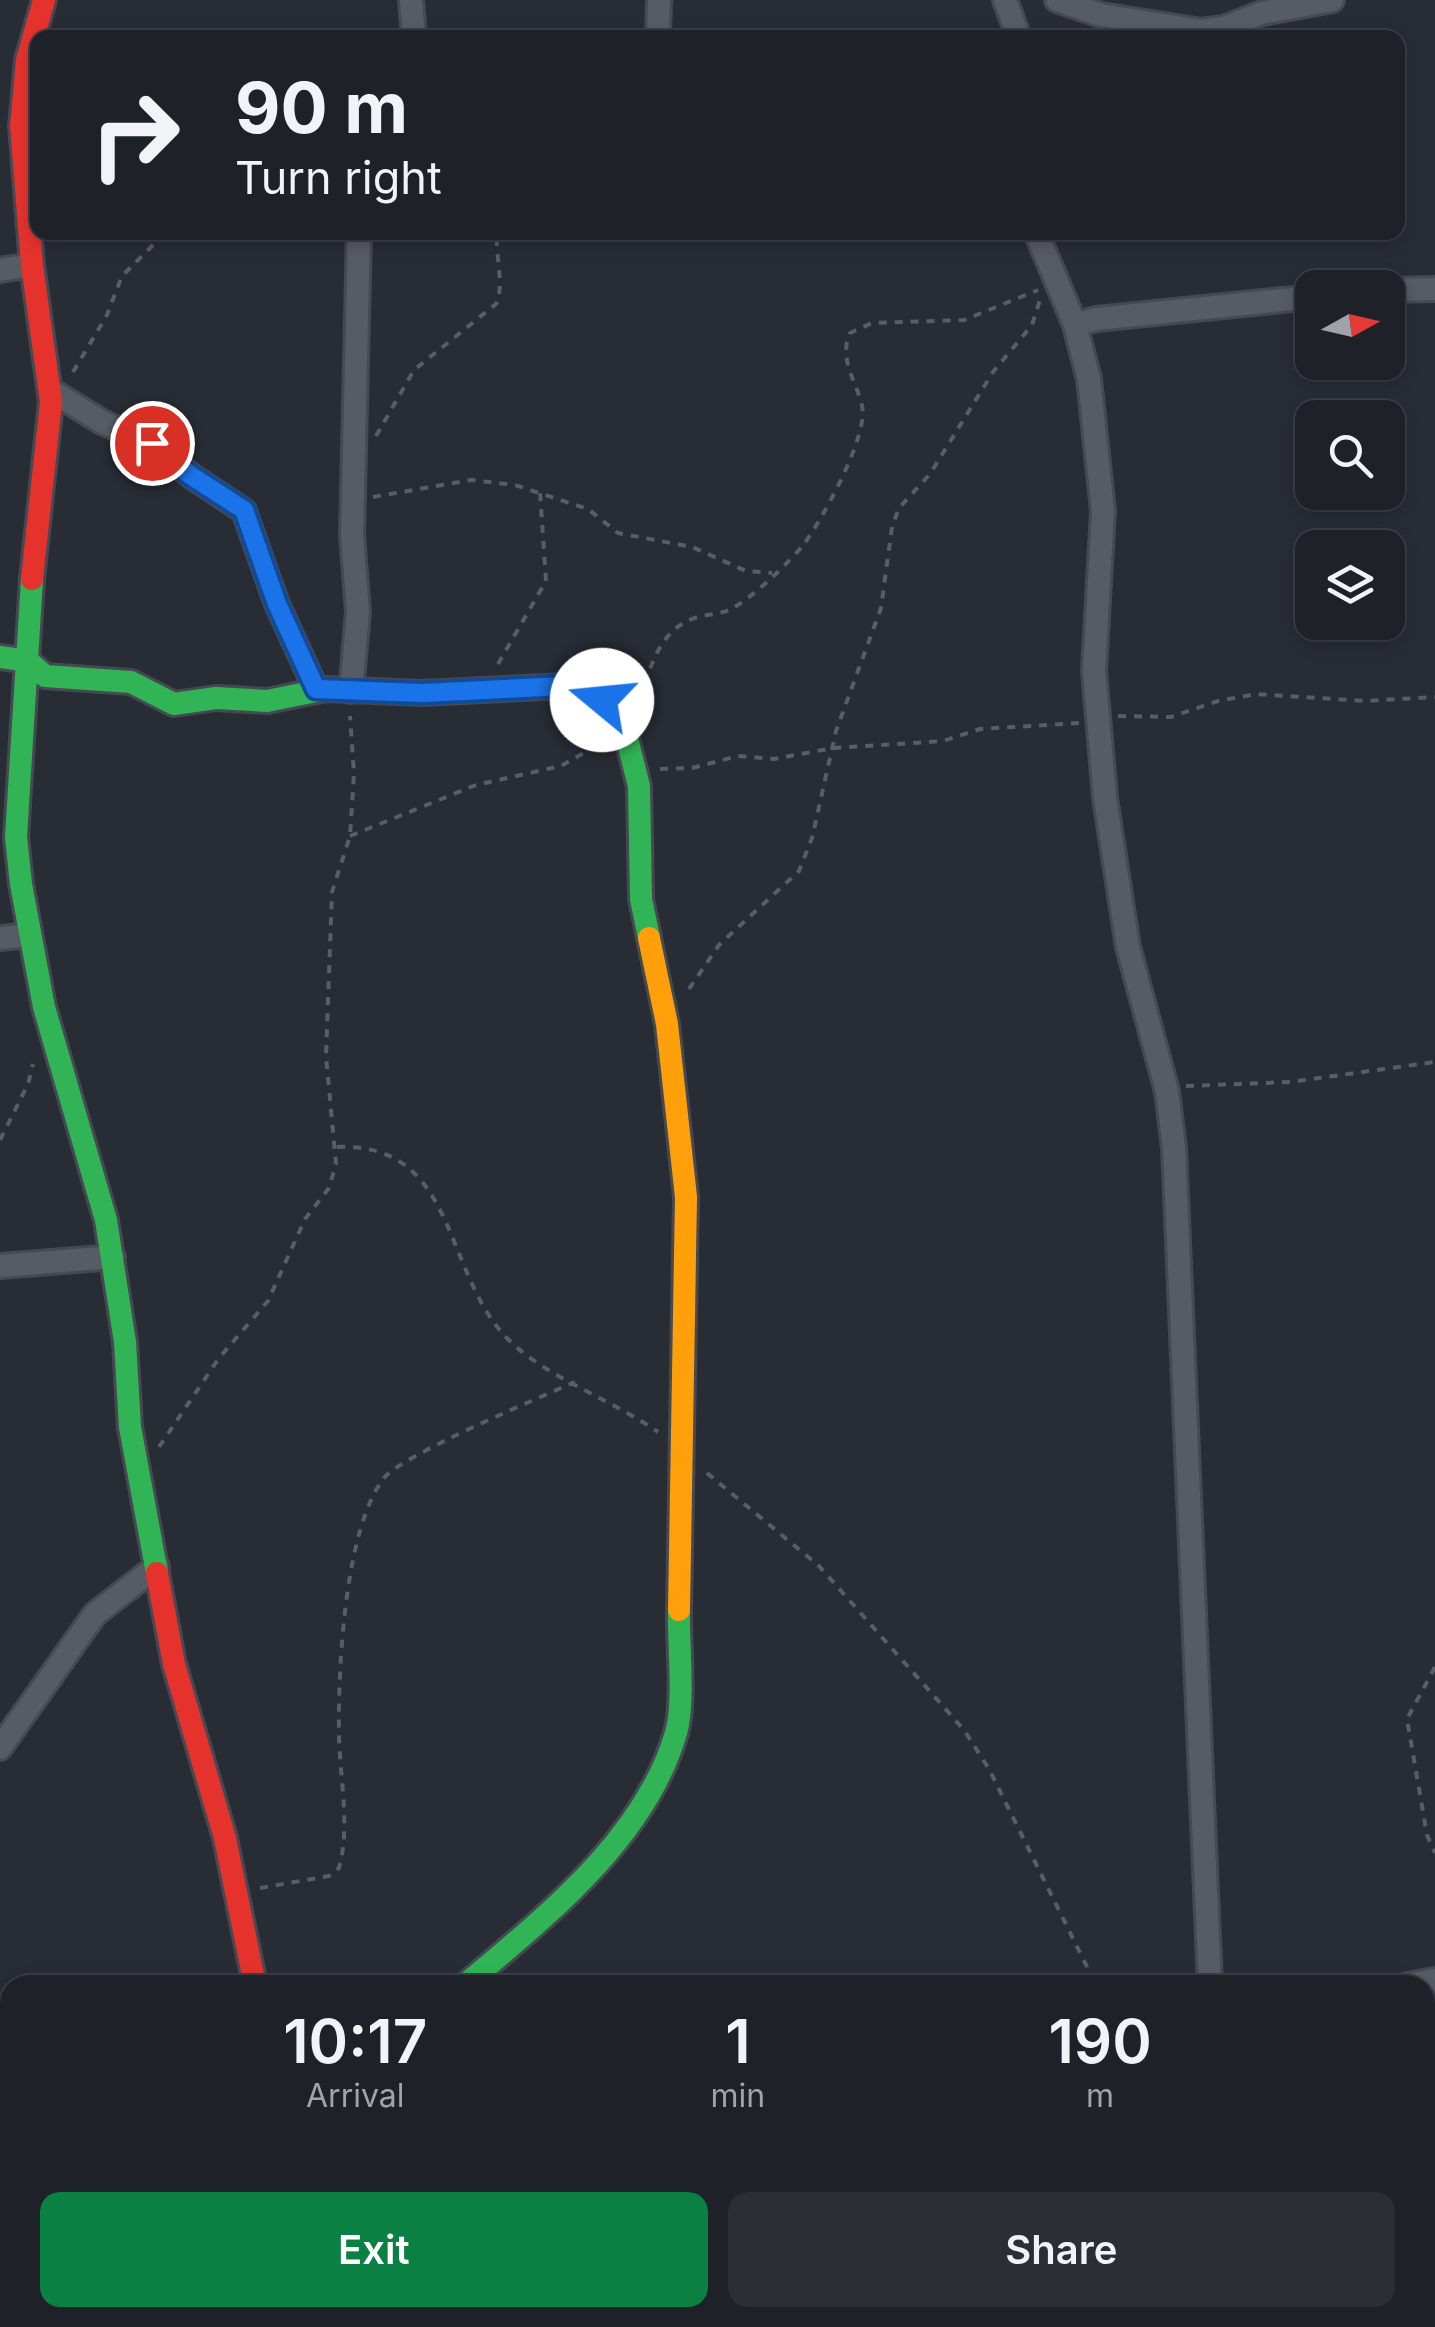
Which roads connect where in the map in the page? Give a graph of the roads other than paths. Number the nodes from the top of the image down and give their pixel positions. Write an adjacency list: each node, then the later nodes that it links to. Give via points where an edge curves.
1 (44, 0): 7 (street)
2 (411, 0): 8 (street)
3 (660, 0): 9 (street)
4 (1005, 0): 10 (street)
5 (1057, 0): 11 (street, via 1124,20)
6 (1332, 0): 12 (street)
7 (36, 30)
8 (413, 30)
9 (658, 30)
10 (1016, 30)
11 (1194, 30)
12 (1209, 30)
13 (30, 56): 14 (street)
14 (20, 154): 17 (street)
15 (359, 240): 27 (street, via 352,498 358,612)
16 (1039, 240): 22 (street)
17 (32, 265): 18 (street); 23 (street)
18 (0, 270)
19 (1435, 289): 20 (street)
20 (1405, 290)
21 (1295, 299): 22 (street)
22 (1075, 325): 36 (street, via 1089,379 1102,494 1097,718 1128,947 1167,1091)
23 (54, 393): 25 (street); 26 (street, via 156,446 244,510)
24 (0, 656): 25 (street)
25 (28, 661): 26 (street, via 45,676 120,680 174,704 268,700); 28 (street, via 16,838)
26 (316, 689): 27 (street)
27 (351, 691): 35 (street, via 574,688 615,710 629,731 636,766 641,898 662,988 684,1166 679,1712 669,1751 632,1821 589,1876)
28 (29, 935): 29 (street); 30 (street)
29 (0, 938)
30 (113, 1257): 31 (street); 32 (street, via 126,1396)
31 (0, 1266)
32 (157, 1566): 33 (street, via 95,1614); 34 (street, via 174,1664 226,1838)
33 (0, 1748)
34 (253, 1975)
35 (475, 1975)
36 (1210, 1975)

